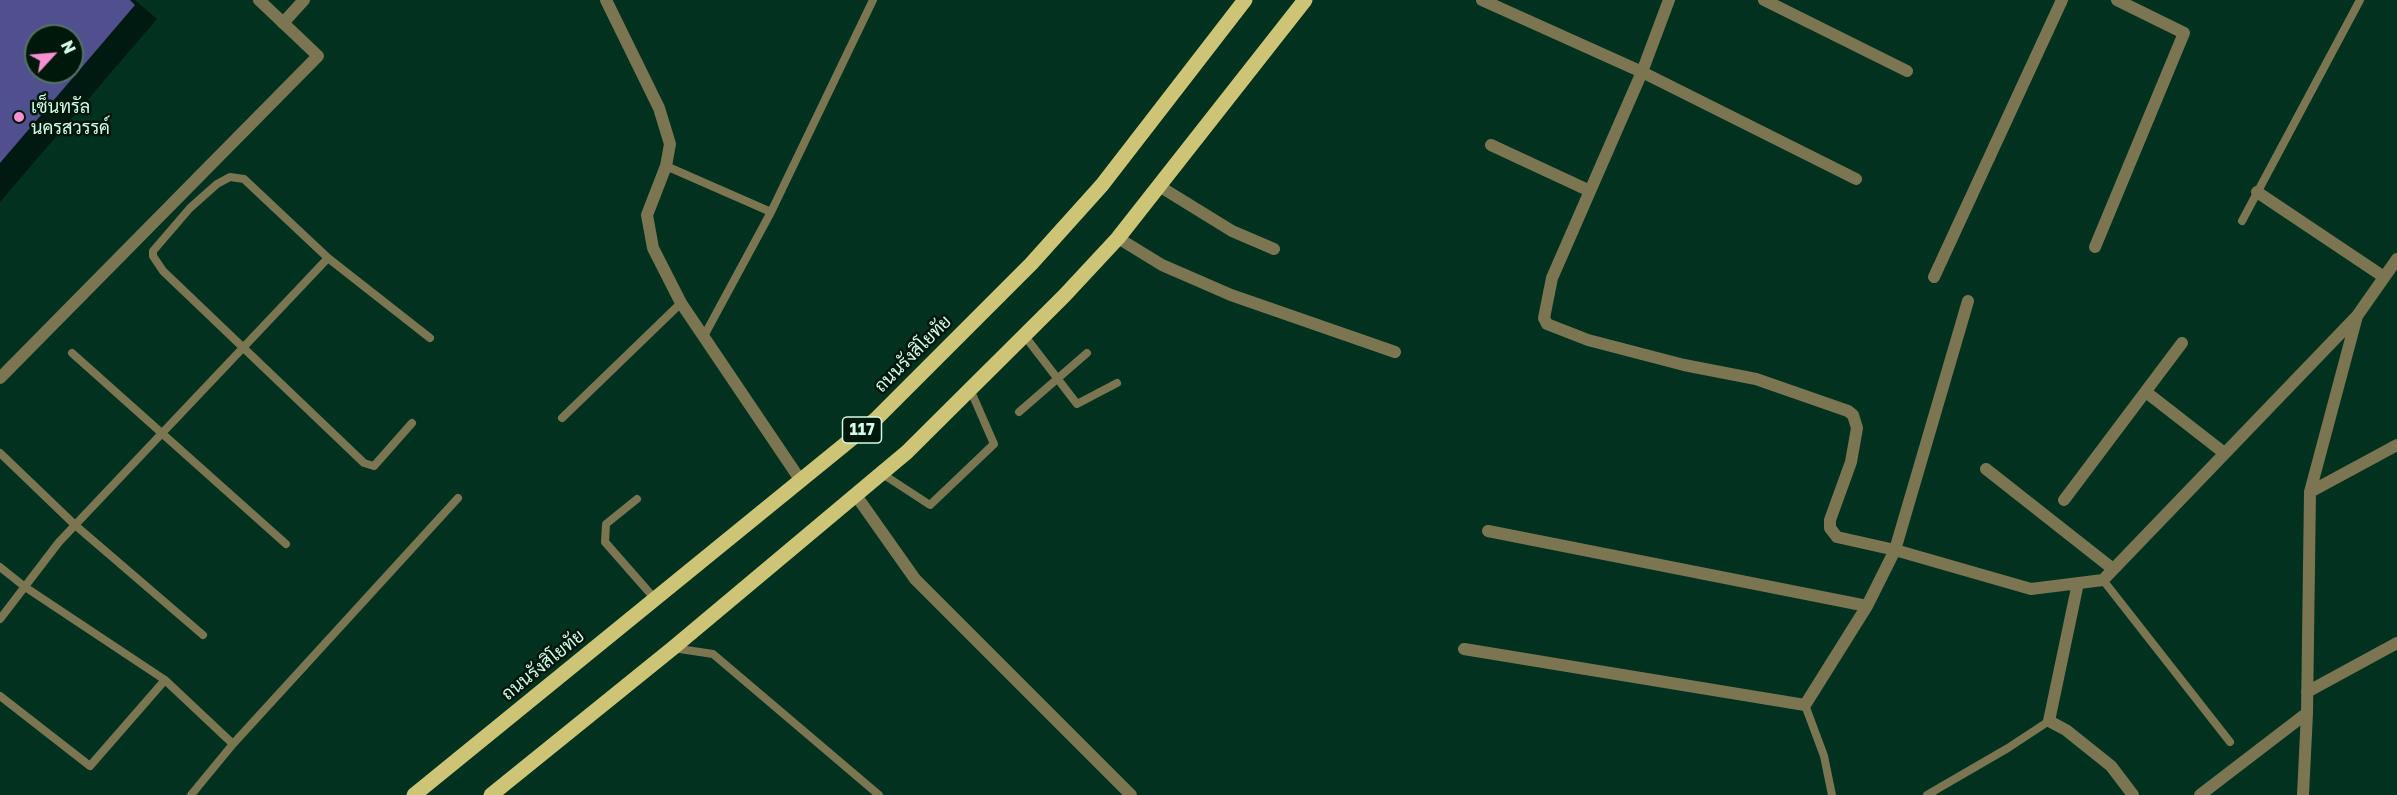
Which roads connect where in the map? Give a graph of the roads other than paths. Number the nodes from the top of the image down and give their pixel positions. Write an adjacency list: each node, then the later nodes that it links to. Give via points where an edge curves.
1 (259, 0): 13 (street)
2 (304, 0): 13 (street)
3 (606, 0): 17 (street, via 659,108 670,144)
4 (873, 0): 22 (lane)
5 (1245, 0): 56 (main road, ถนนรังสิโยทัย / 117, via 1102,185 1031,264 876,419)
6 (1305, 0): 19 (main road, 117)
7 (1482, 0): 15 (street)
8 (1669, 0): 15 (street)
9 (1764, 0): 14 (street)
10 (2062, 0): 29 (street)
11 (2117, 0): 25 (street, via 2184,33)
12 (2361, 0): 21 (lane)
13 (283, 23): 42 (street, via 318,56)
14 (1906, 71)
15 (1642, 72): 18 (street); 20 (street)
16 (1491, 145): 20 (street)
17 (666, 166): 22 (lane); 32 (street, via 646,215 653,248)
18 (1856, 179)
19 (1159, 186): 24 (main road, 117); 26 (street, via 1232,231)
20 (1590, 191): 65 (street, via 1551,278 1544,318 1547,324 1588,340 1756,379 1848,411 1857,428 1851,462 1830,528 1837,537)
21 (2257, 192): 23 (lane); 30 (street)
22 (771, 212): 35 (lane)
23 (2242, 221)
24 (1118, 238): 34 (main road, 117); 39 (street, via 1162,265 1231,295)
25 (2095, 247)
26 (1275, 249)
27 (328, 258): 36 (lane); 38 (lane); 38 (lane, via 244,179 230,177 190,208 153,251 153,256)
28 (2397, 259): 30 (street)
29 (1934, 277)
30 (2384, 277): 33 (street)
31 (1968, 301): 65 (street)
32 (681, 303): 35 (street); 48 (lane)
33 (2357, 316): 52 (street); 57 (street)
34 (1024, 335): 43 (lane); 45 (main road, 117)
35 (704, 336): 56 (street)
36 (430, 338)
37 (2182, 343): 46 (street)
38 (242, 347): 49 (lane, via 364,463 374,466); 50 (lane)
39 (1395, 351)
40 (72, 353): 50 (lane)
41 (1087, 353): 43 (lane)
42 (0, 378)
43 (1058, 378): 44 (lane, via 1077,404); 47 (lane)
44 (1117, 383)
45 (970, 389): 55 (main road, 117); 55 (lane, via 994,444 930,505)
46 (2146, 392): 52 (street); 61 (street)
47 (1019, 412)
48 (562, 418)
49 (412, 423)
50 (162, 432): 62 (lane); 64 (lane)
51 (2397, 445): 57 (street)
52 (2223, 452): 67 (street)
53 (0, 453): 62 (lane)
54 (1986, 469): 67 (street)
55 (881, 473): 58 (main road, 117)
56 (801, 481): 71 (main road, ถนนรังสิโยทัย / 117)
57 (2310, 492): 79 (street)
58 (855, 494): 76 (main road, 117); 90 (street, via 915,579)
59 (458, 498): 85 (lane)
60 (637, 499): 71 (lane, via 606,524 605,542)
61 (2064, 500)
62 (75, 525): 70 (lane); 74 (lane)
63 (1488, 531): 72 (street)
64 (286, 544)
65 (1895, 550): 69 (street, via 2031,589); 72 (street)
66 (0, 567): 70 (lane)
67 (2113, 569): 68 (street)
68 (2103, 580): 69 (street); 84 (lane)
69 (2078, 583): 83 (street)
70 (24, 587): 73 (lane); 78 (lane)
71 (656, 599): 87 (main road, ถนนรังสิโยทัย / 117)
72 (1867, 606): 81 (street)
73 (0, 619)
74 (203, 635)
75 (2397, 643): 79 (street)
76 (673, 648): 88 (main road, 117); 89 (lane, via 713,654)
77 (1464, 649): 81 (street)
78 (165, 680): 80 (lane, via 90,766); 85 (lane)
79 (2307, 692): 82 (street)
80 (0, 696)
81 (1804, 705): 91 (lane, via 1824,756)
82 (2307, 713): 94 (street); 95 (street)
83 (2049, 721): 92 (lane); 93 (street, via 2066,729 2110,766)
84 (2230, 742)
85 (233, 744): 86 (lane)
86 (191, 795)
87 (414, 795)
88 (491, 795)
89 (879, 795)
90 (1131, 795)
91 (1832, 795)
92 (1927, 795)
93 (2133, 795)
94 (2200, 795)
95 (2303, 795)

